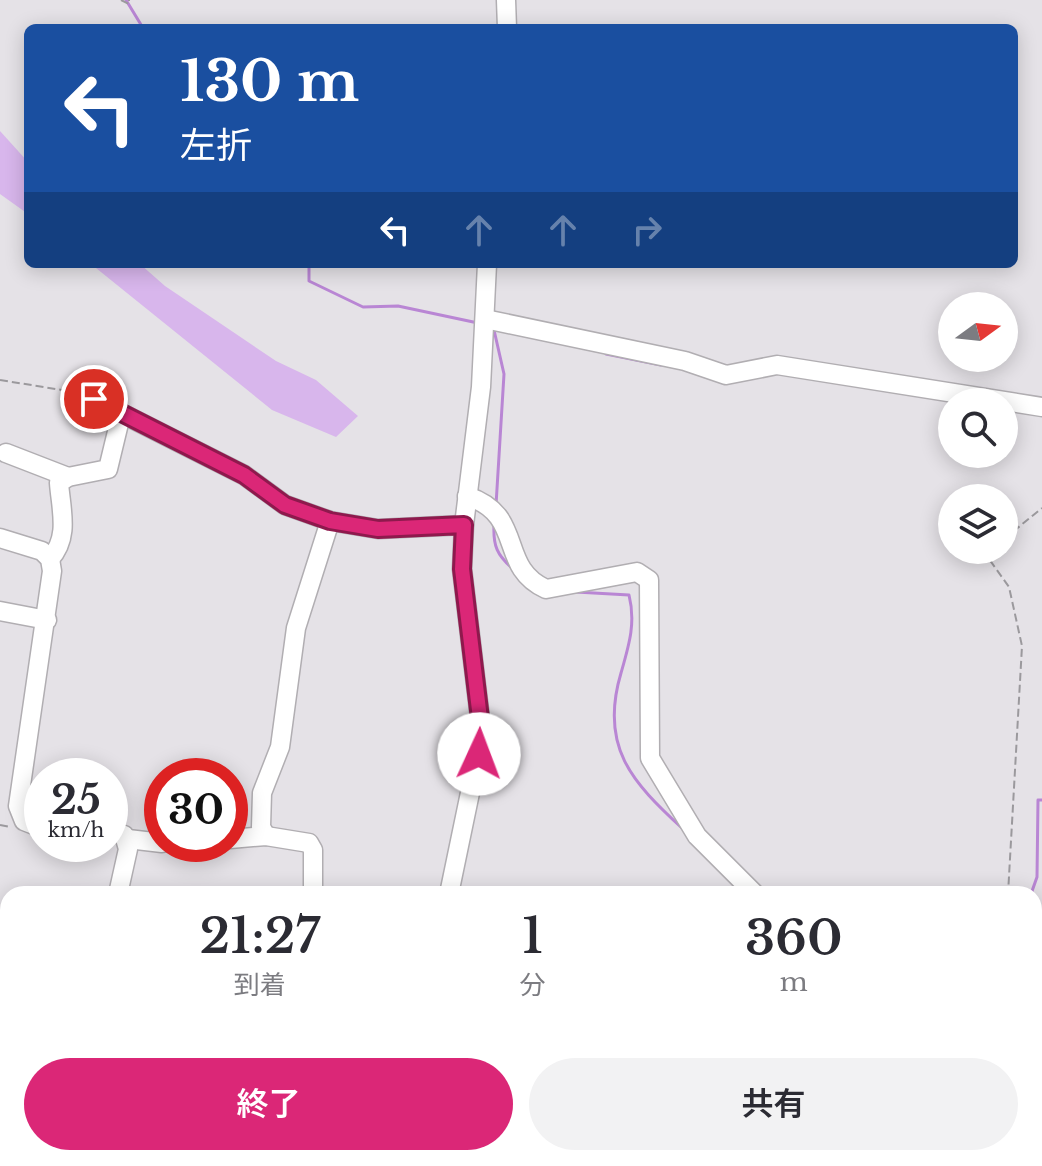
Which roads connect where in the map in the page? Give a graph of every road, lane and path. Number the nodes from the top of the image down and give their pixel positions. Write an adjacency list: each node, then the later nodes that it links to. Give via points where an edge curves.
1 (121, 0): 2 (path)
2 (129, 0)
3 (506, 0): 4 (street)
4 (507, 24)
5 (487, 268): 6 (street)
6 (485, 319): 9 (street, via 685,361 726,375 777,365); 13 (street)
7 (0, 380): 8 (path)
8 (75, 393): 10 (street)
9 (1042, 407)
10 (121, 415): 12 (street, via 108,469); 15 (street, via 244,475 285,505)
11 (6, 453): 12 (street)
12 (68, 477): 19 (street, via 59,485 62,539)
13 (467, 496): 16 (street); 34 (street, via 495,509 519,569 546,589 637,572 649,580 650,758 697,836)
14 (1042, 508): 17 (path)
15 (330, 521): 16 (street, via 378,529); 26 (street, via 296,628 280,747 262,793 261,827)
16 (464, 525): 33 (street, via 462,569 482,735)
17 (1018, 528)
18 (0, 538): 19 (street, via 36,548)
19 (50, 559): 22 (street)
20 (993, 564): 35 (path, via 1009,587 1022,646)
21 (0, 611): 22 (street)
22 (47, 620): 23 (street)
23 (24, 758)
24 (24, 758): 25 (street, via 18,806)
25 (24, 821)
26 (266, 836): 27 (street); 32 (street, via 309,843)
27 (248, 838)
28 (128, 839): 29 (street)
29 (144, 841)
30 (124, 862): 31 (street)
31 (119, 886)
32 (313, 886)
33 (451, 886)
34 (747, 886)
35 (1008, 886)

